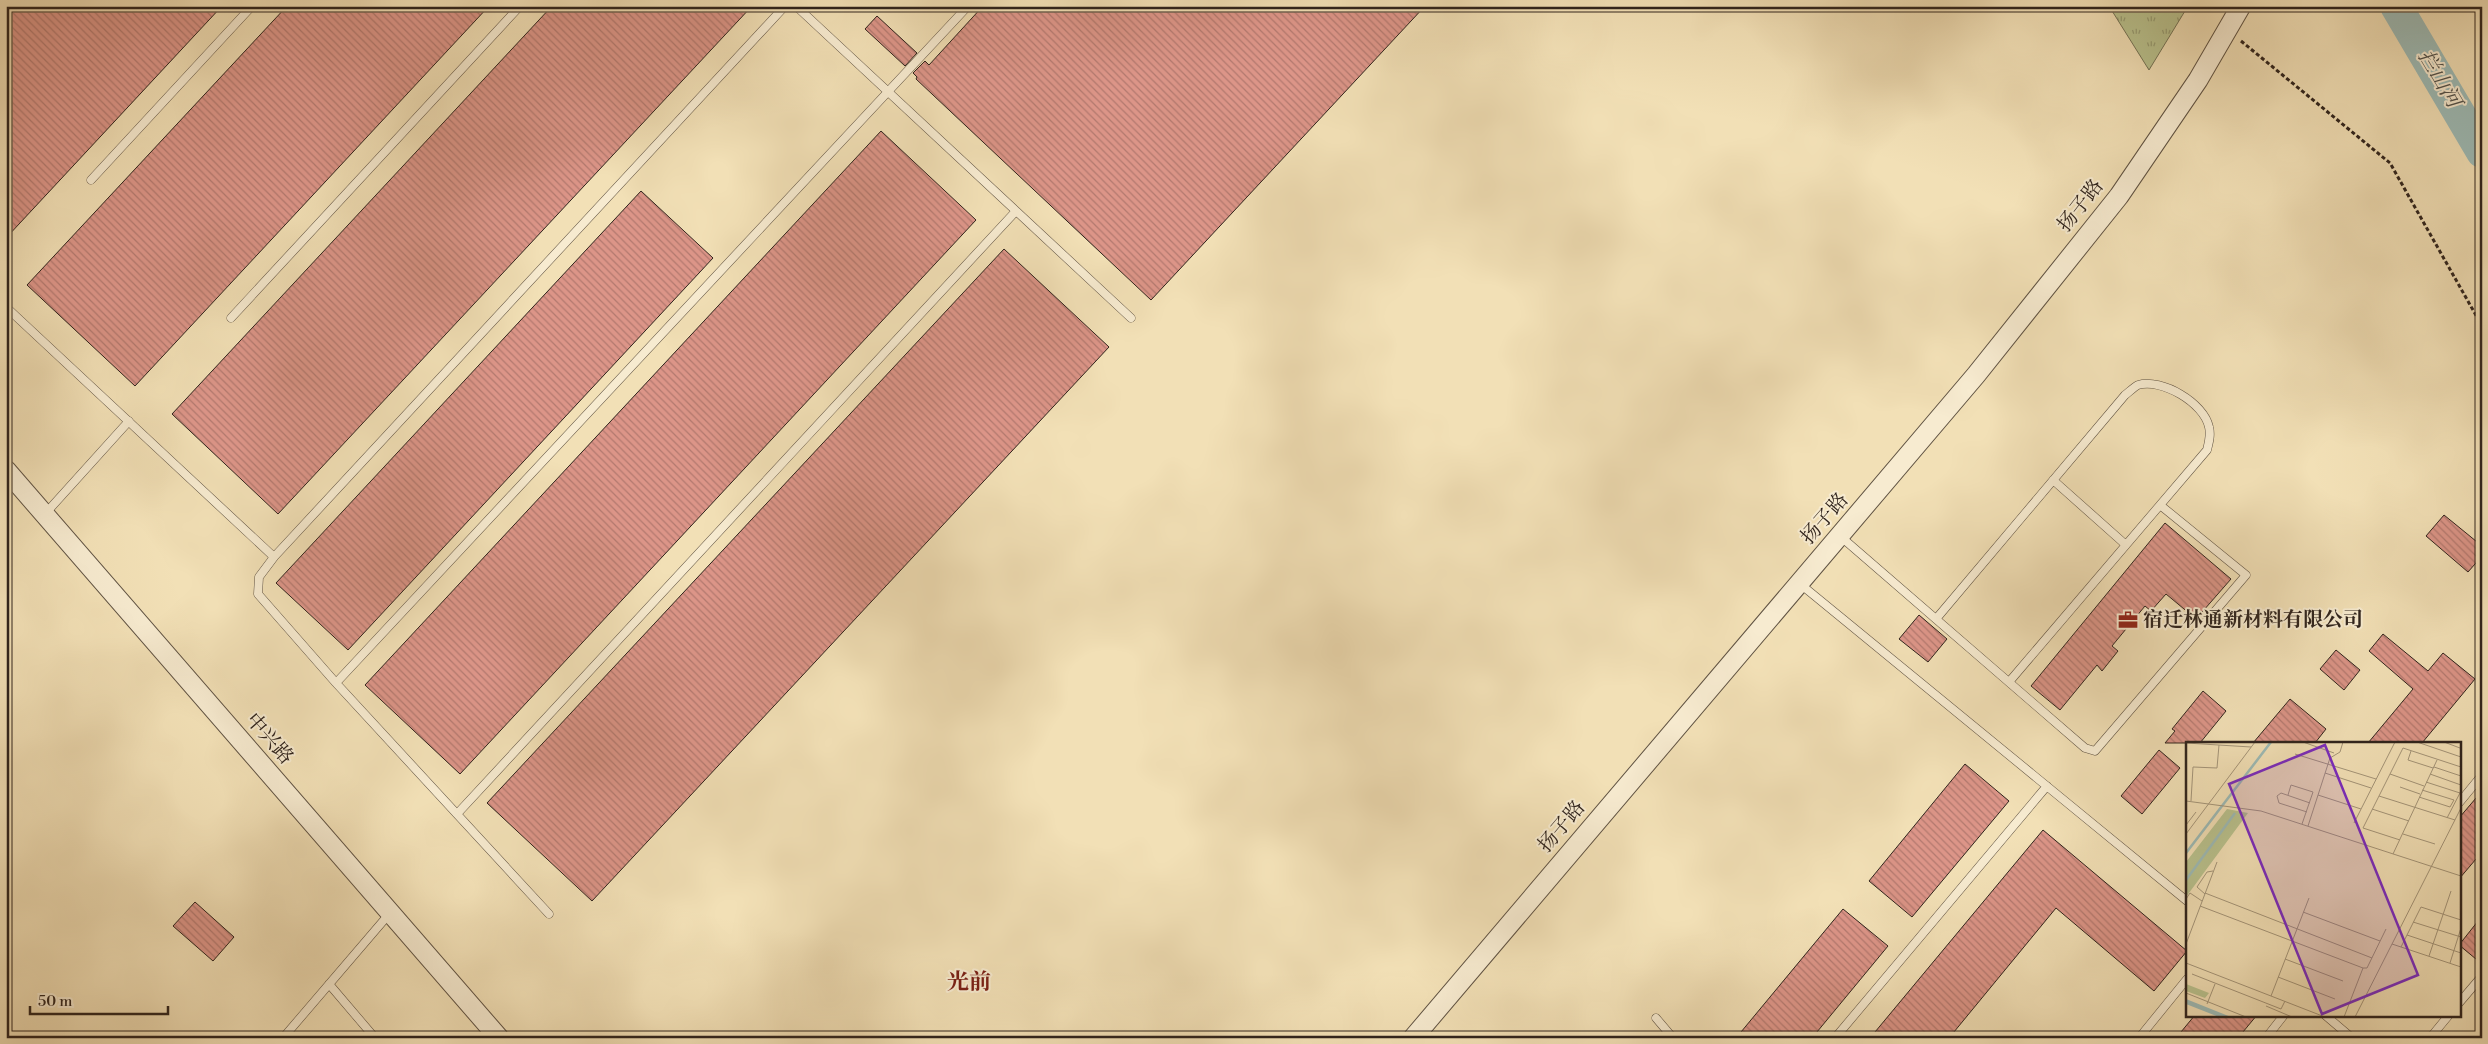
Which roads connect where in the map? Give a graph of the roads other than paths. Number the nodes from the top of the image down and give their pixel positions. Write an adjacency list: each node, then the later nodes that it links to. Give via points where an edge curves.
1 (252, 6): 8 (lane)
2 (520, 6): 11 (lane)
3 (784, 6): 20 (lane)
4 (796, 6): 7 (lane)
5 (968, 6): 7 (lane)
6 (2241, 6): 18 (street, 扬子路, via 2198,80 2119,196 1976,375)
7 (888, 92): 9 (lane); 23 (lane)
8 (91, 180)
9 (1016, 211): 12 (lane); 28 (lane)
10 (6, 307): 13 (lane)
11 (231, 318)
12 (1131, 318)
13 (129, 421): 17 (lane); 20 (lane)
14 (6, 470): 17 (street, 中兴路)
15 (2053, 480): 16 (lane, via 2126,395 2137,386 2152,385 2182,395 2196,404 2209,426 2210,437 2207,450); 19 (lane); 22 (lane)
16 (2160, 505): 19 (lane); 24 (lane, via 2246,575 2095,751 2086,748)
17 (45, 515): 30 (street, 中兴路)
18 (1840, 536): 21 (street, 扬子路); 22 (lane)
19 (2126, 545): 24 (lane)
20 (274, 557): 23 (lane, via 259,577 258,594)
21 (1799, 582): 26 (lane); 43 (street, 扬子路)
22 (1936, 619): 24 (lane)
23 (336, 682): 28 (lane)
24 (2009, 682)
25 (2482, 776): 27 (lane)
26 (2047, 786): 29 (lane); 45 (lane)
27 (2460, 802)
28 (457, 814): 31 (lane)
29 (2186, 900)
30 (390, 913): 34 (lane); 42 (street, 中兴路)
31 (549, 914)
32 (2482, 976): 35 (lane)
33 (2186, 980): 46 (lane)
34 (329, 984): 40 (lane); 41 (lane)
35 (2460, 1002)
36 (2283, 1016): 47 (lane)
37 (2326, 1016): 48 (lane)
38 (2448, 1016): 49 (lane)
39 (1656, 1018): 44 (lane)
40 (284, 1038)
41 (375, 1038)
42 (498, 1038)
43 (1413, 1038)
44 (1673, 1038)
45 (1835, 1038)
46 (2139, 1038)
47 (2266, 1038)
48 (2352, 1038)
49 (2430, 1038)

